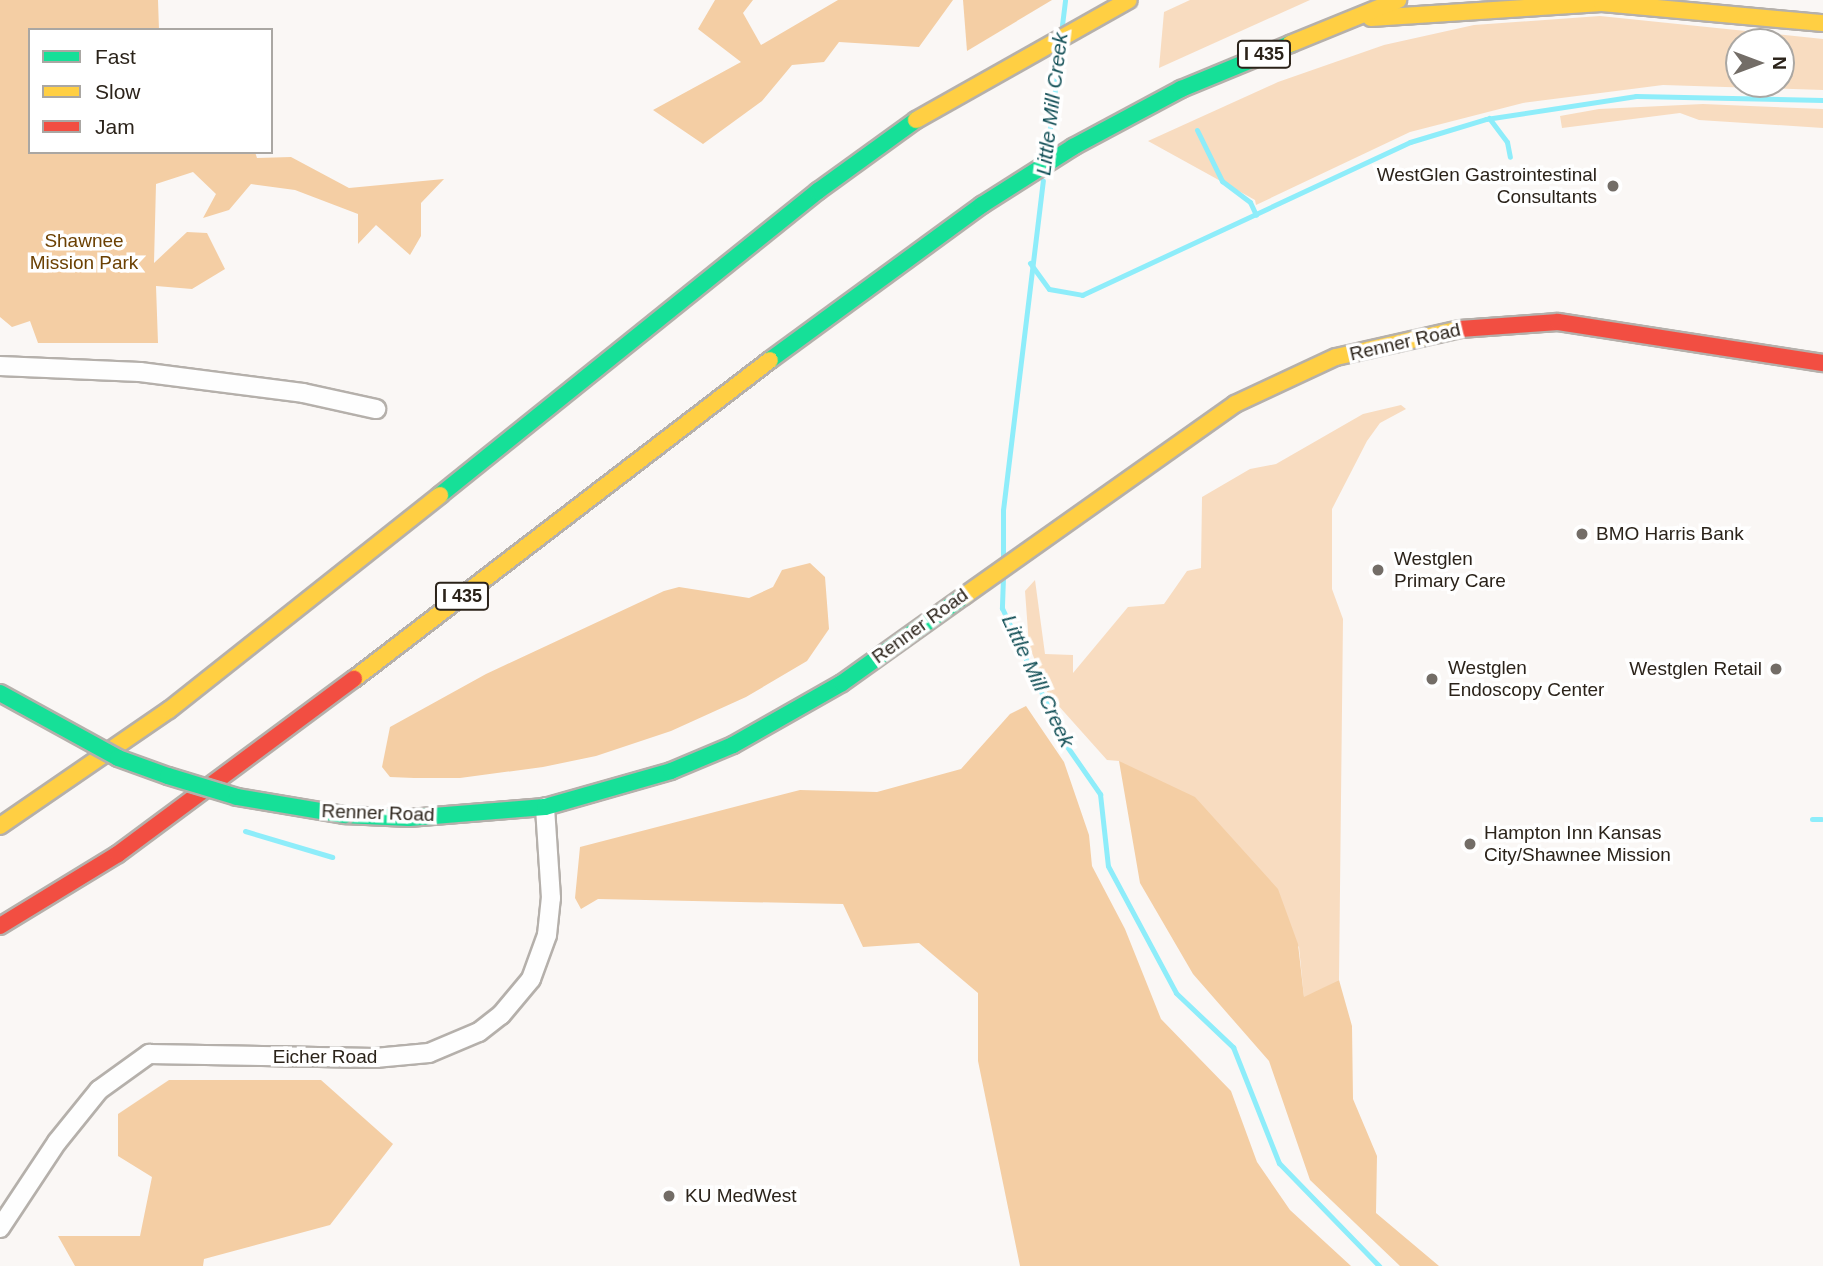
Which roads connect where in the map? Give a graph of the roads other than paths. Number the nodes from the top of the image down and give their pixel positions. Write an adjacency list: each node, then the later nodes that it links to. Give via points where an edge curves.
1 (1129, 0): 10 (main road, via 918,119 818,191 260,640 158,718)
2 (1398, 0): 3 (main road, I 435)
3 (1348, 19): 4 (main road, via 1602,4); 11 (main road, I 435, via 1181,89 1073,147 915,253 250,759 118,854)
4 (1823, 23)
5 (1823, 363): 9 (main road, Renner Road, via 1558,322 1488,325 1401,339 1336,357 1235,404 792,715 658,775)
6 (0, 366): 7 (street, via 140,372)
7 (376, 409)
8 (0, 694): 9 (main road, Renner Road, bridge, via 118,758 276,806 408,818)
9 (545, 807): 12 (street, Eicher Road, via 551,898 547,935 531,979 486,1026 429,1053 375,1058 149,1054 99,1090 57,1142)
10 (0, 826)
11 (0, 926)
12 (0, 1228)

